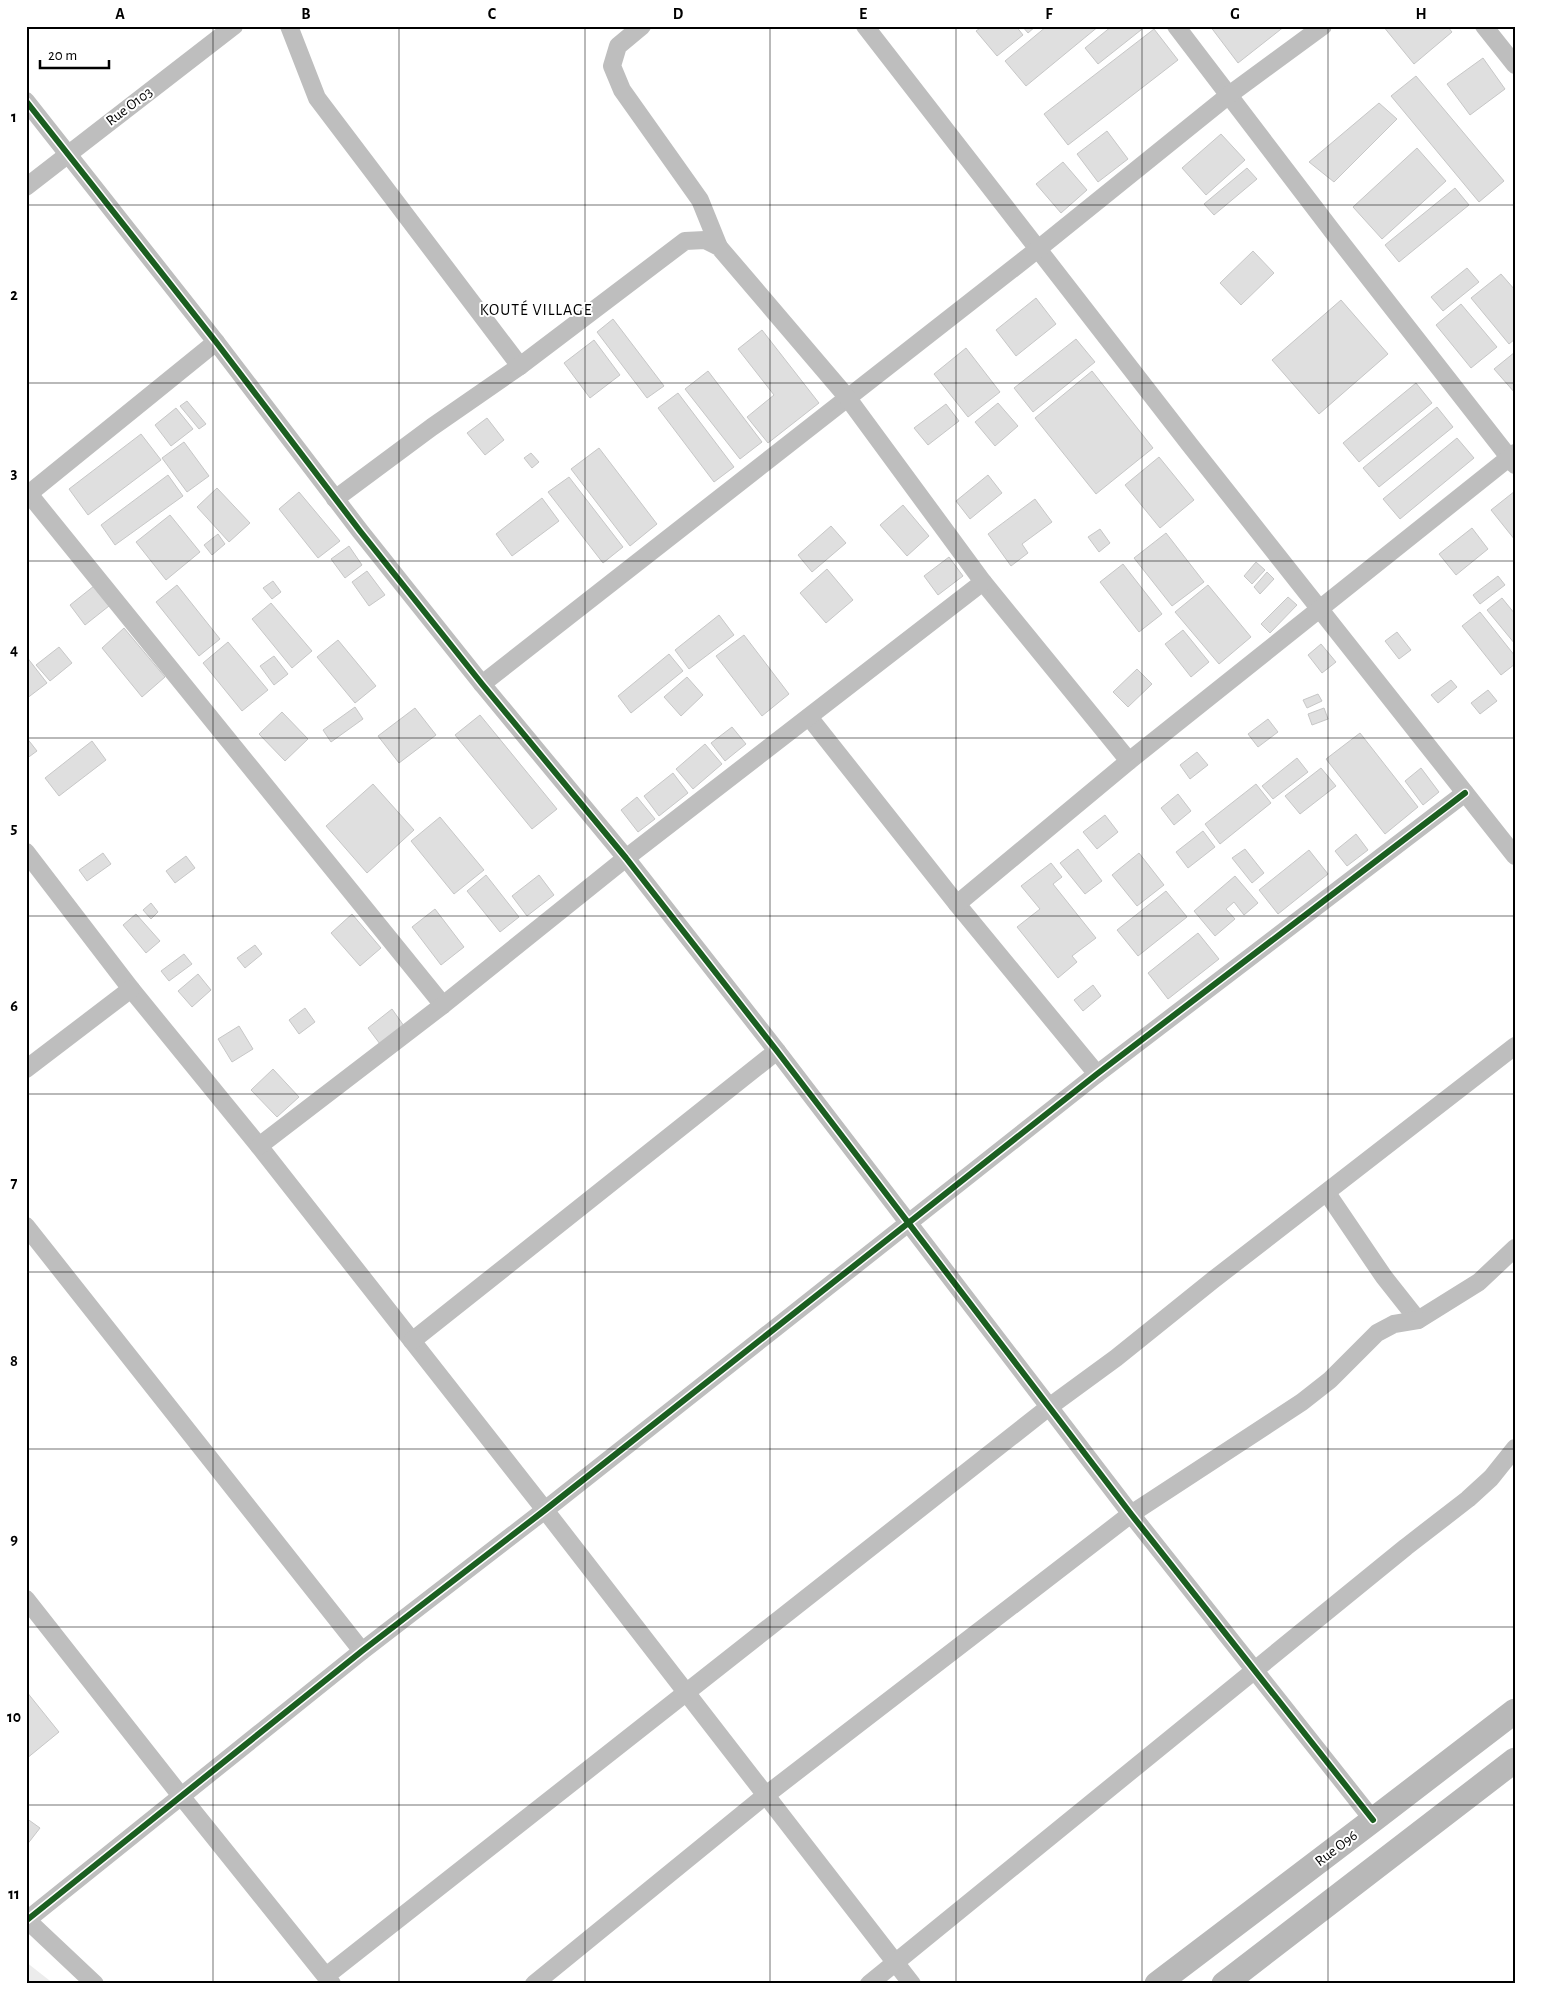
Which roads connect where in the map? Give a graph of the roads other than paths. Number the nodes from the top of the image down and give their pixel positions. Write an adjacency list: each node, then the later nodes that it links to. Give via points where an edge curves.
1 (234, 26): 11 (street, Rue O103)
2 (289, 26): 16 (street, via 317,98)
3 (642, 26): 13 (street, via 618,46 612,66 622,90 700,200)
4 (865, 26): 14 (street)
5 (1176, 26): 9 (street)
6 (1323, 26): 9 (street)
7 (1484, 26): 8 (street)
8 (1515, 65)
9 (1229, 95): 14 (street); 18 (street)
10 (26, 101): 11 (street)
11 (67, 154): 12 (street, Rue O103); 15 (street)
12 (26, 187)
13 (719, 247): 16 (street, via 705,240 685,241); 17 (street)
14 (1038, 249): 17 (street); 22 (street)
15 (216, 342): 19 (street); 20 (street)
16 (520, 366): 20 (street)
17 (847, 397): 21 (street); 23 (street)
18 (1513, 459): 22 (street)
19 (28, 495): 32 (street)
20 (336, 498): 23 (street)
21 (983, 582): 24 (street); 25 (street)
22 (1320, 609): 25 (street); 26 (street)
23 (482, 684): 29 (street)
24 (809, 717): 29 (street); 30 (street)
25 (1129, 761): 30 (street)
26 (1465, 793): 28 (street); 36 (street)
27 (26, 852): 31 (street)
28 (1515, 856)
29 (626, 858): 32 (street); 34 (street)
30 (957, 904): 36 (street)
31 (131, 989): 35 (street); 37 (street)
32 (443, 1004): 37 (street)
33 (1515, 1046): 38 (street)
34 (777, 1051): 39 (street); 43 (street)
35 (26, 1069)
36 (1097, 1074): 39 (street)
37 (259, 1146): 43 (street)
38 (1327, 1193): 42 (street); 44 (street)
39 (910, 1223): 44 (street); 46 (street)
40 (26, 1226): 49 (street)
41 (1515, 1248): 42 (street, via 1479,1282)
42 (1418, 1320): 47 (street, via 1394,1324 1377,1333 1330,1380 1302,1402)
43 (412, 1341): 46 (street)
44 (1049, 1407): 47 (street); 51 (street)
45 (1515, 1448): 50 (street, via 1468,1500)
46 (545, 1510): 49 (street); 51 (street)
47 (1131, 1514): 50 (street); 54 (street)
48 (26, 1599): 55 (street)
49 (362, 1651): 55 (street)
50 (1254, 1671): 56 (street); 58 (street)
51 (686, 1691): 54 (street); 59 (street)
52 (1515, 1711): 56 (main road, Rue O96)
53 (1515, 1760): 65 (main road)
54 (766, 1795): 58 (street); 61 (street)
55 (181, 1796): 57 (street); 59 (street)
56 (1373, 1820): 64 (main road, Rue O96)
57 (27, 1919): 60 (street)
58 (896, 1962): 62 (street); 63 (street)
59 (329, 1980)
60 (95, 1984)
61 (534, 1984)
62 (869, 1984)
63 (912, 1984)
64 (1157, 1984)
65 (1224, 1984)

